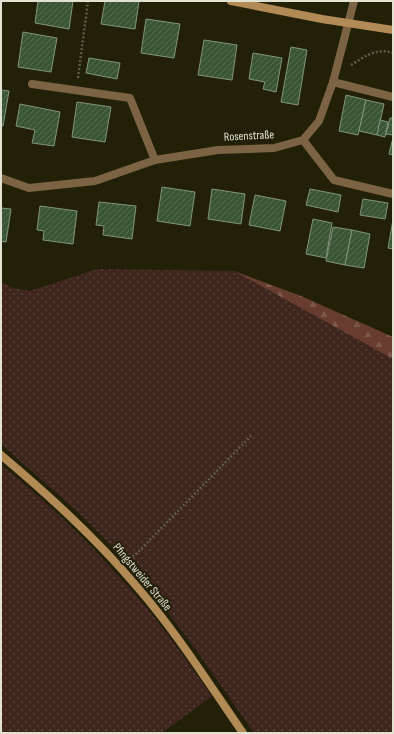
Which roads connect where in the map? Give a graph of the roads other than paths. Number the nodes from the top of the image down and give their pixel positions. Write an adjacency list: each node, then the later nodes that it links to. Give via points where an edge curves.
1 (231, 1): 3 (street)
2 (354, 1): 3 (street)
3 (348, 23): 4 (street); 5 (street)
4 (393, 30)
5 (334, 78): 7 (street); 8 (street, via 319,121)
6 (32, 84): 9 (street, via 130,98)
7 (393, 97)
8 (303, 140): 9 (street, Rosenstraße, via 274,148 218,150); 11 (street, via 334,180)
9 (155, 160): 10 (street, Rosenstraße, via 95,181 29,188)
10 (1, 178)
11 (393, 194)
12 (1, 455): 13 (street, Pfingstweider Straße, via 48,494 93,538 138,588)
13 (243, 733)

